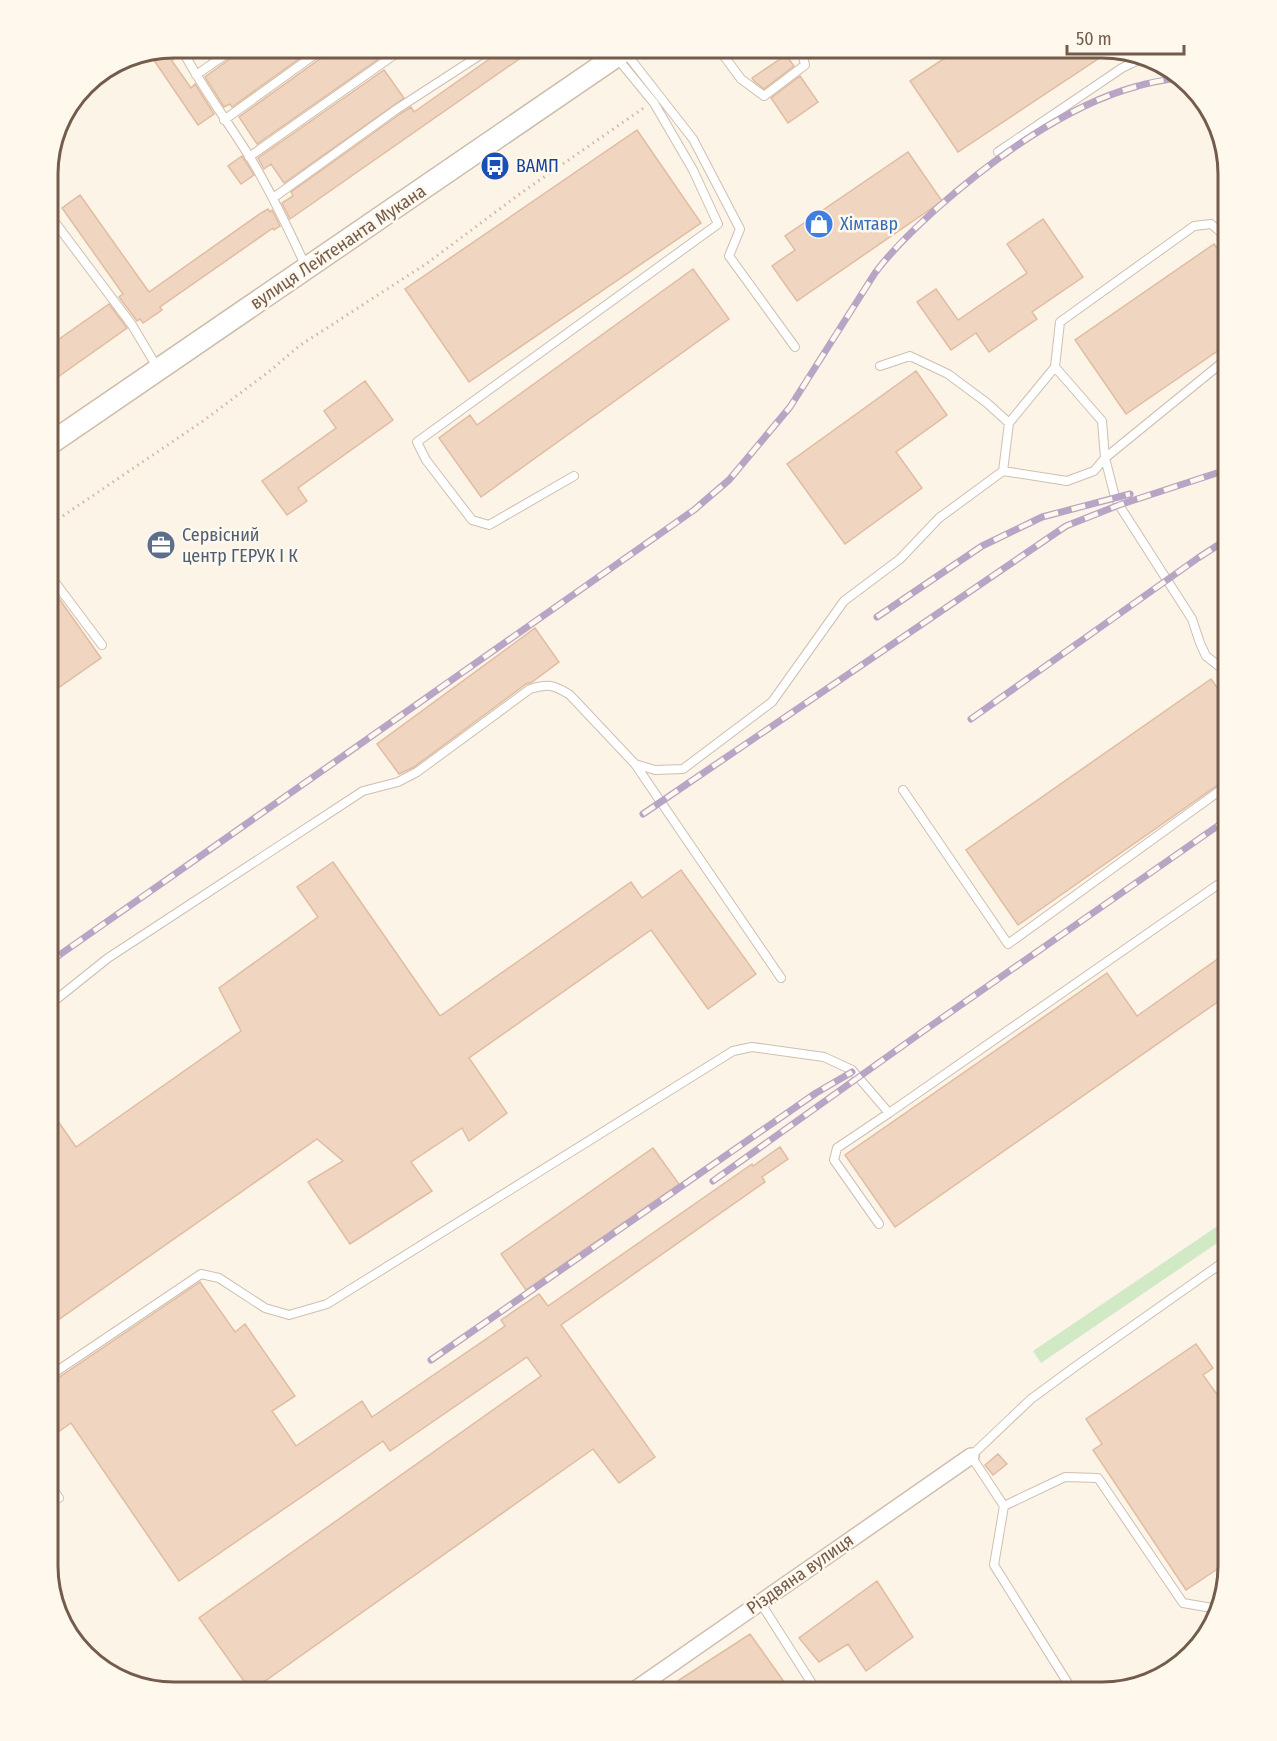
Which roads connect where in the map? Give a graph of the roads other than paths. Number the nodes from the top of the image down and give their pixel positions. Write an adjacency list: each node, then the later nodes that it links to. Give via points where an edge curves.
1 (187, 59): 12 (lane)
2 (219, 59): 12 (lane)
3 (309, 59): 13 (lane)
4 (388, 59): 15 (lane)
5 (474, 59): 16 (lane)
6 (613, 59): 19 (main road, вулиця Лейтенанта Мукана)
7 (627, 59): 29 (lane, via 693,170 718,224 417,442 471,520 489,525)
8 (629, 59): 20 (lane, via 693,139 740,229 729,256)
9 (726, 59): 10 (lane, via 741,79 764,96 806,65)
10 (804, 59)
11 (1133, 63): 14 (lane)
12 (196, 75): 13 (lane)
13 (224, 120): 15 (lane)
14 (998, 152)
15 (249, 157): 16 (lane)
16 (273, 198): 19 (lane)
17 (59, 228): 24 (lane, via 132,325)
18 (1218, 230): 23 (lane, via 1211,224 1194,226 1060,322)
19 (307, 268): 24 (main road, вулиця Лейтенанта Мукана)
20 (795, 347)
21 (880, 366): 25 (lane, via 910,356 948,374)
22 (1218, 366): 27 (lane)
23 (1055, 367): 25 (lane); 27 (lane, via 1102,421)
24 (159, 370): 26 (main road, вулиця Лейтенанта Мукана)
25 (1009, 423): 28 (lane)
26 (59, 438)
27 (1105, 458): 28 (lane, via 1094,471 1067,481); 32 (lane, via 1119,505 1192,619 1206,656)
28 (1004, 471): 33 (lane, via 939,518 900,559 844,601 772,702 682,769 655,770)
29 (574, 476)
30 (59, 587): 31 (lane)
31 (102, 645)
32 (1218, 665)
33 (635, 764): 37 (lane); 38 (lane, via 570,695 546,685 530,689 417,772 398,782 363,791 108,958)
34 (903, 790): 35 (lane, via 1008,944)
35 (1218, 792)
36 (1218, 885): 39 (lane)
37 (781, 978)
38 (58, 998)
39 (889, 1113): 40 (lane, via 837,1148 834,1160); 42 (lane, via 852,1070 824,1057 752,1047 733,1051 327,1304 290,1315 265,1308 219,1278 201,1274)
40 (879, 1224)
41 (1218, 1266): 43 (lane, via 1040,1393)
42 (58, 1370)
43 (971, 1455): 44 (lane); 45 (street, Різдвяна вулиця)
44 (1004, 1506): 46 (lane, via 1065,1477 1098,1478 1183,1603); 49 (lane, via 994,1565)
45 (760, 1602): 47 (street, Різдвяна вулиця); 48 (lane)
46 (1211, 1609)
47 (646, 1682)
48 (811, 1682)
49 (1067, 1682)

